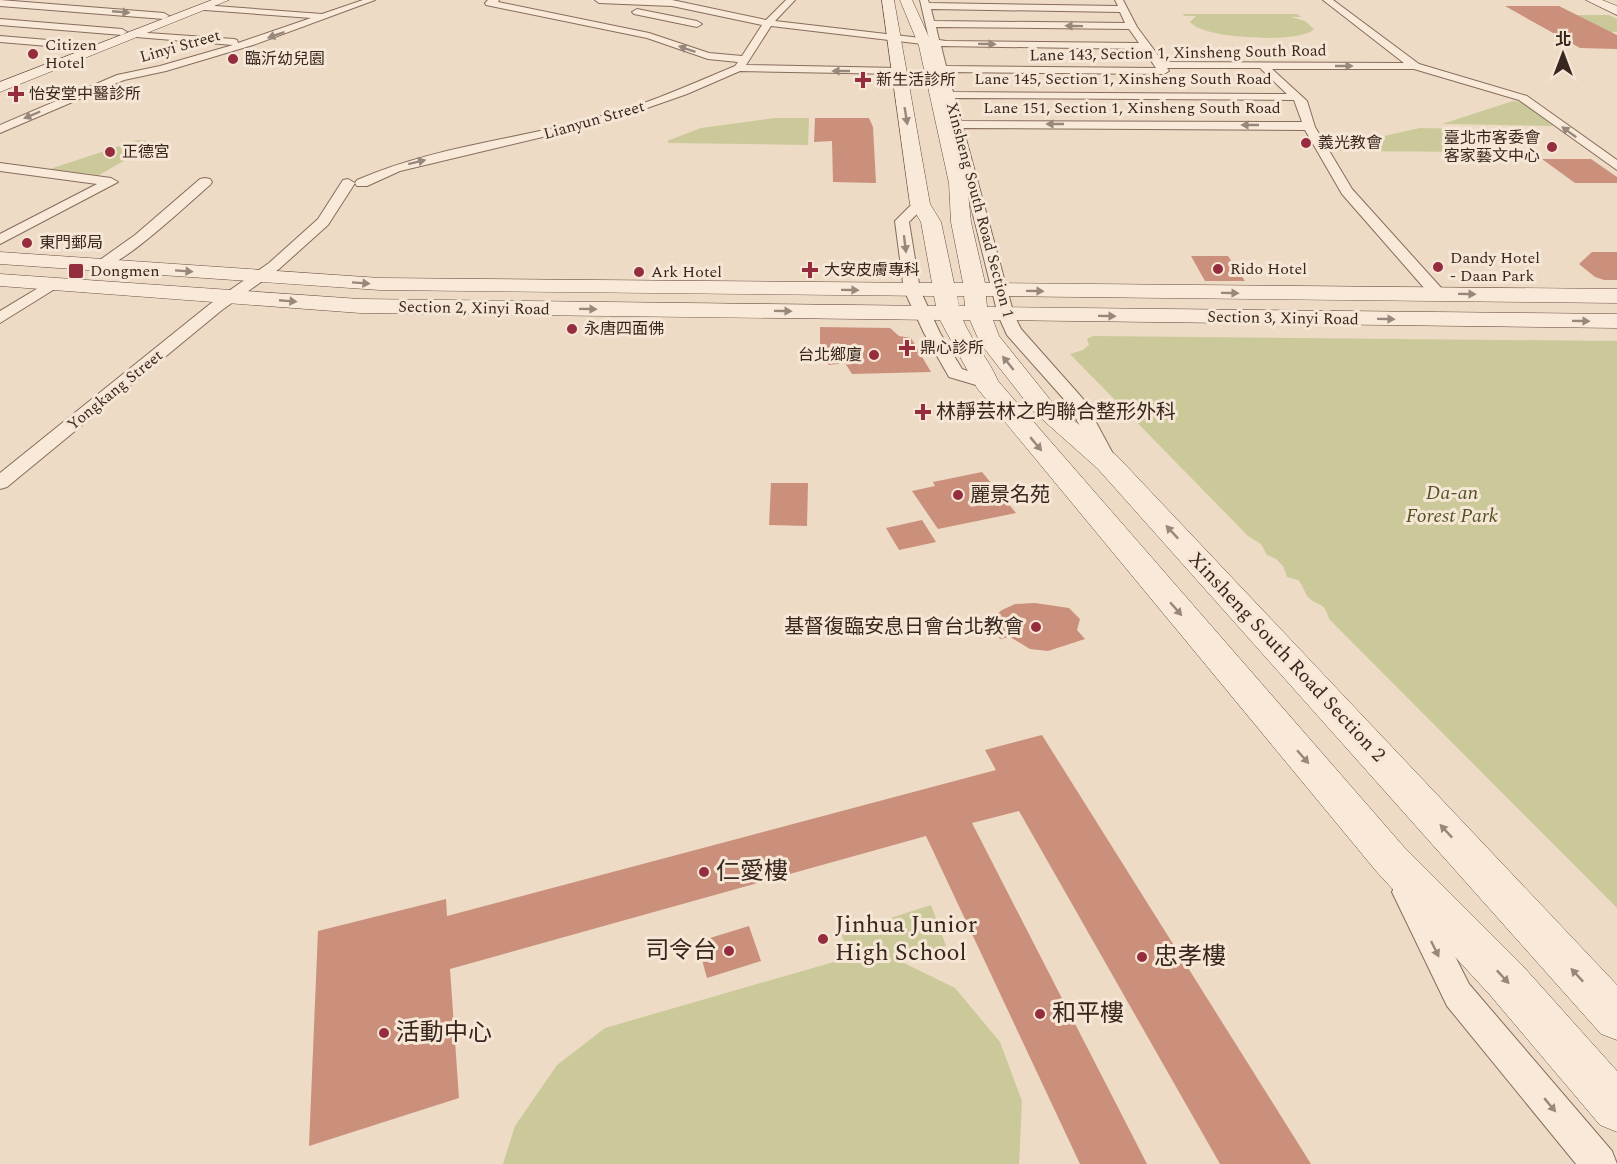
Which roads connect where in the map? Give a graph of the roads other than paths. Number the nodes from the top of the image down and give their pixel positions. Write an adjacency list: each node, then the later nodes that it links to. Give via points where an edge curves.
1 (93, 0): 19 (street)
2 (223, 0): 14 (main road)
3 (371, 0): 24 (street, Linyi Street)
4 (495, 0): 38 (street, one-way to 4, via 648,36 489,3)
5 (599, 0): 12 (street)
6 (791, 0): 26 (street)
7 (888, 0): 32 (main road)
8 (906, 0): 33 (main road, Xinsheng South Road Section 1)
9 (1327, 0): 41 (street)
10 (1592, 0): 21 (main road)
11 (1611, 0): 18 (main road)
12 (673, 1): 26 (street)
13 (0, 3): 17 (street)
14 (206, 3): 23 (main road); 24 (street); 31 (main road)
15 (925, 3): 16 (street); 33 (street, Xinsheng South Road Section 1)
16 (1121, 4): 29 (street)
17 (32, 5): 19 (street); 22 (street)
18 (1617, 6)
19 (69, 8): 23 (street, one-way to 23); 27 (street)
20 (624, 10): 28 (street)
21 (1617, 11)
22 (0, 15)
23 (164, 16): 31 (main road)
24 (326, 16): 35 (street, Linyi Street, one-way to 35)
25 (0, 22): 27 (street)
26 (768, 23): 32 (street); 38 (street)
27 (23, 24): 30 (street); 31 (street)
28 (697, 24)
29 (1132, 26): 33 (street, one-way to 33); 37 (street)
30 (0, 32)
31 (129, 33): 35 (street); 36 (main road); 46 (main road)
32 (894, 37): 33 (street); 43 (main road)
33 (929, 37): 42 (street, Xinsheng South Road Section 1); 45 (street, one-way to 45); 72 (main road, Xinsheng South Road Section 1, via 926,46 958,183 961,222)
34 (0, 39): 36 (street)
35 (250, 43): 50 (street, Linyi Street, one-way to 50, via 121,77)
36 (84, 46): 44 (main road)
37 (1145, 46): 39 (street); 45 (street)
38 (742, 63): 43 (street, one-way to 38); 63 (street, Lianyun Street, one-way to 38, via 323,222 355,183 396,168 640,108)
39 (1160, 65): 40 (street, Lane 143, Section 1, Xinsheng South Road); 45 (street, Lane 143, Section 1, Xinsheng South Road, via 1164,71)
40 (1263, 66): 41 (street, Lane 143, Section 1, Xinsheng South Road, one-way to 41); 48 (street)
41 (1415, 66): 54 (street, one-way to 41, via 1523,98)
42 (942, 69): 45 (street, Lane 143, Section 1, Xinsheng South Road); 47 (street, Xinsheng South Road Section 1)
43 (899, 71): 57 (main road, one-way to 57)
44 (0, 79)
45 (1064, 84): 47 (street, Lane 145, Section 1, Xinsheng South Road); 48 (street, Lane 145, Section 1, Xinsheng South Road); 51 (street, Lane 151, Section 1, Xinsheng South Road, one-way to 51); 52 (street, Lane 151, Section 1, Xinsheng South Road, one-way to 45)
46 (0, 87)
47 (949, 95): 51 (street, Xinsheng South Road Section 1)
48 (1298, 97): 52 (street)
49 (0, 122): 50 (street)
50 (13, 123): 53 (street, Linyi Street)
51 (956, 124): 68 (street, Xinsheng South Road Section 1)
52 (1308, 126): 69 (street, via 1347,191)
53 (0, 129)
54 (1617, 166)
55 (0, 167): 59 (street, via 111,182)
56 (205, 182): 62 (street)
57 (920, 204): 66 (street, one-way to 66, via 902,221); 67 (main road, via 931,222)
58 (0, 221): 59 (street)
59 (27, 225): 60 (street)
60 (0, 240)
61 (0, 258): 62 (main road, Section 2, Xinyi Road)
62 (102, 265): 63 (main road, Section 2, Xinyi Road, one-way to 63)
63 (260, 276): 66 (main road, Section 2, Xinyi Road, one-way to 66, via 380,284); 71 (street, Lianyun Street)
64 (0, 280): 65 (main road, Section 2, Xinyi Road)
65 (53, 284): 71 (main road, Section 2, Xinyi Road); 76 (street)
66 (912, 290): 67 (main road, Section 2, Xinyi Road); 73 (street)
67 (943, 291): 72 (main road, Section 2, Xinyi Road); 74 (main road)
68 (999, 291): 69 (main road, Section 3, Xinyi Road, one-way to 69); 72 (main road, Section 3, Xinyi Road); 75 (street, Xinsheng South Road Section 1)
69 (1438, 294): 70 (main road, Section 3, Xinyi Road, one-way to 70)
70 (1617, 296)
71 (230, 297): 73 (main road, Section 2, Xinyi Road, one-way to 73, via 360,306); 80 (street, Yongkang Street)
72 (977, 302): 74 (main road, Section 3, Xinyi Road); 75 (main road, Section 3, Xinyi Road); 79 (main road, Xinsheng South Road Section 2, one-way to 72, via 1043,407 987,338)
73 (922, 313): 74 (main road, Section 2, Xinyi Road); 78 (street, via 955,373)
74 (949, 314): 78 (main road)
75 (1006, 315): 77 (main road, Section 3, Xinyi Road, one-way to 77); 79 (street, Xinsheng South Road Section 1, via 1013,331 1078,404)
76 (0, 318)
77 (1617, 321)
78 (986, 383): 81 (main road, one-way to 81)
79 (1108, 463): 82 (main road, Xinsheng South Road Section 2, one-way to 79)
80 (2, 479)
81 (1390, 859): 83 (main road, one-way to 83, via 1506,980); 84 (street, one-way to 84, via 1458,995)
82 (1617, 1018)
83 (1617, 1108)
84 (1599, 1164)

